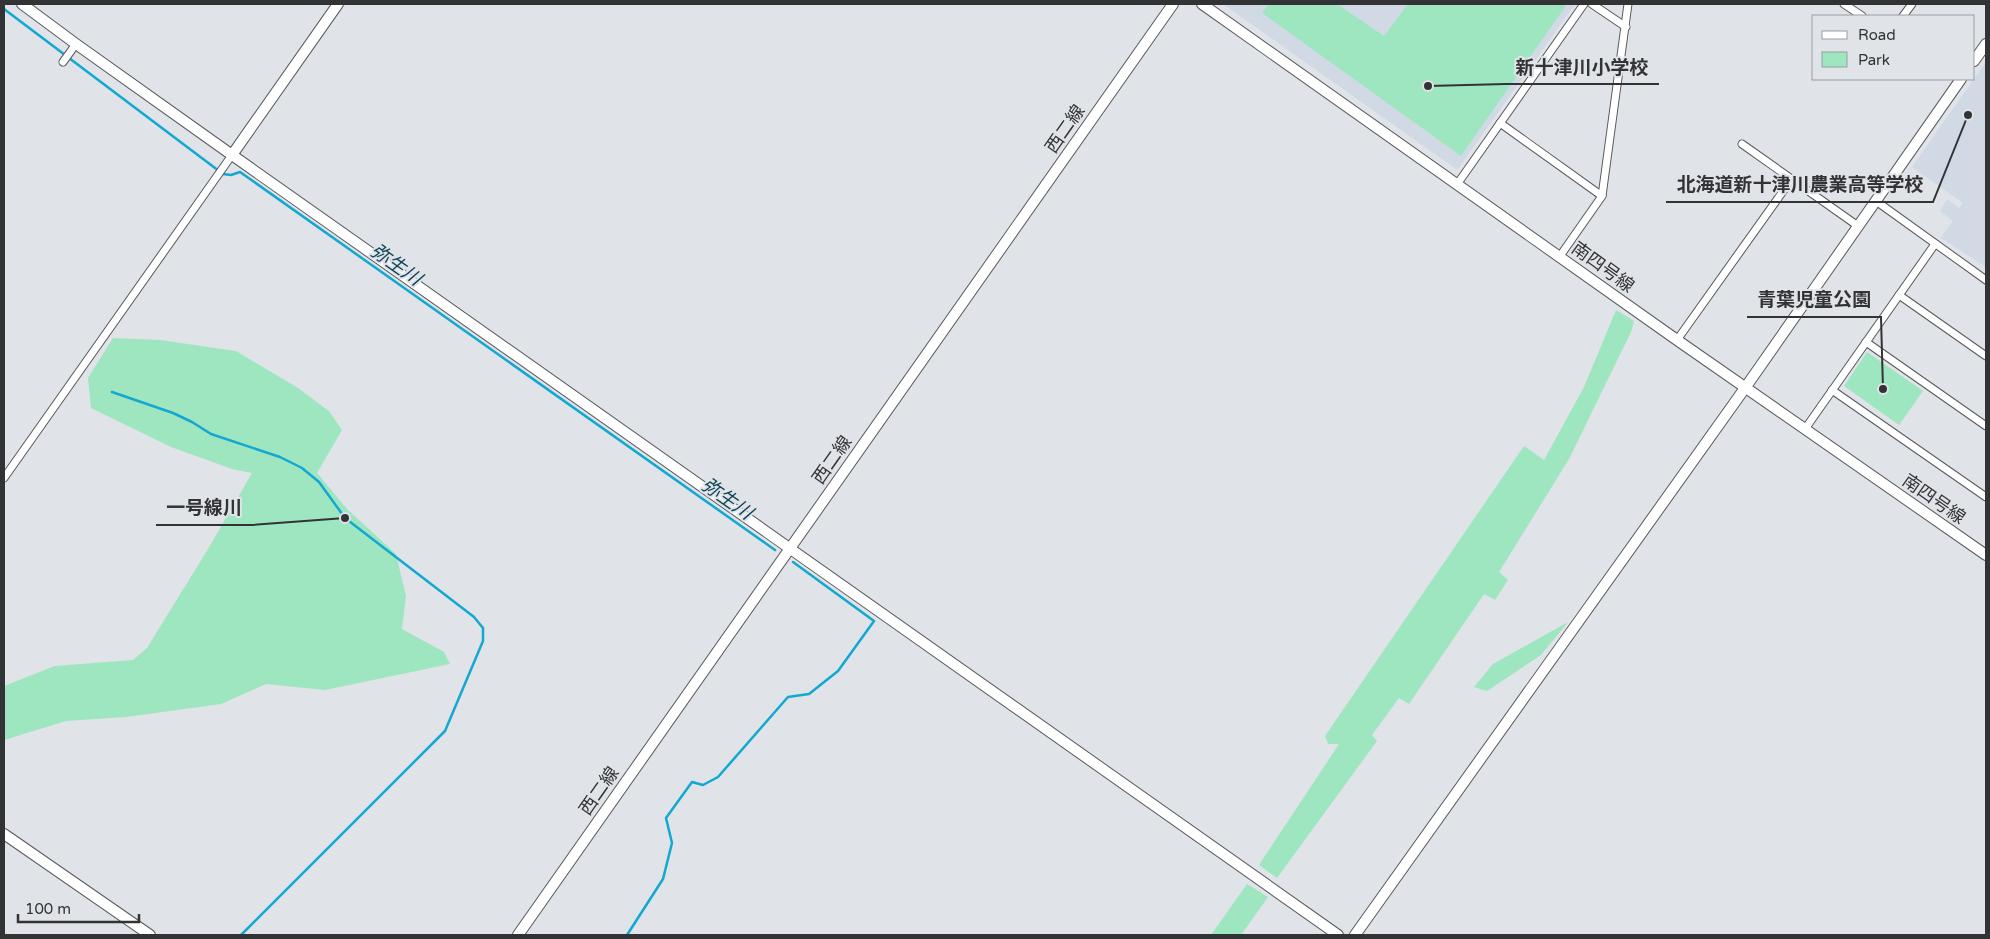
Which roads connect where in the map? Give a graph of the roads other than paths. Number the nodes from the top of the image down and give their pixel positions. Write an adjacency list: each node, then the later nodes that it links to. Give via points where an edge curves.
1 (22, 4): 14 (street)
2 (338, 4): 20 (street)
3 (1173, 4): 39 (street, 西二線)
4 (1202, 4): 22 (street, 南四号線)
5 (1584, 4): 18 (street)
6 (1592, 4): 12 (street)
7 (1628, 4): 12 (street)
8 (1844, 4): 10 (street)
9 (1912, 4): 11 (street)
10 (1860, 15)
11 (1904, 15)
12 (1626, 27): 23 (street)
13 (1986, 44): 15 (street)
14 (73, 48): 16 (street); 20 (street)
15 (1975, 60)
16 (63, 62)
17 (1957, 80): 24 (street)
18 (1500, 123): 22 (street); 23 (street)
19 (1742, 144): 21 (street)
20 (232, 155): 37 (street); 39 (street)
21 (1791, 180): 25 (street); 30 (street)
22 (1458, 183): 27 (street, 南四号線)
23 (1602, 196): 27 (street)
24 (1876, 201): 25 (street); 26 (street)
25 (1858, 226): 33 (street)
26 (1935, 244): 28 (street); 29 (street)
27 (1560, 256): 30 (street, 南四号線)
28 (1986, 280)
29 (1899, 295): 31 (street); 32 (street)
30 (1677, 340): 33 (street, 南四号線)
31 (1866, 342): 34 (street); 35 (street)
32 (1986, 356)
33 (1745, 388): 36 (street, 南四号線); 45 (street)
34 (1832, 390): 36 (street); 38 (street)
35 (1986, 426)
36 (1805, 429): 40 (street, 南四号線)
37 (4, 478)
38 (1986, 497)
39 (790, 550): 43 (street, 西二線); 44 (street)
40 (1986, 555)
41 (4, 834): 42 (street)
42 (150, 935)
43 (518, 935)
44 (1338, 935)
45 (1355, 935)

